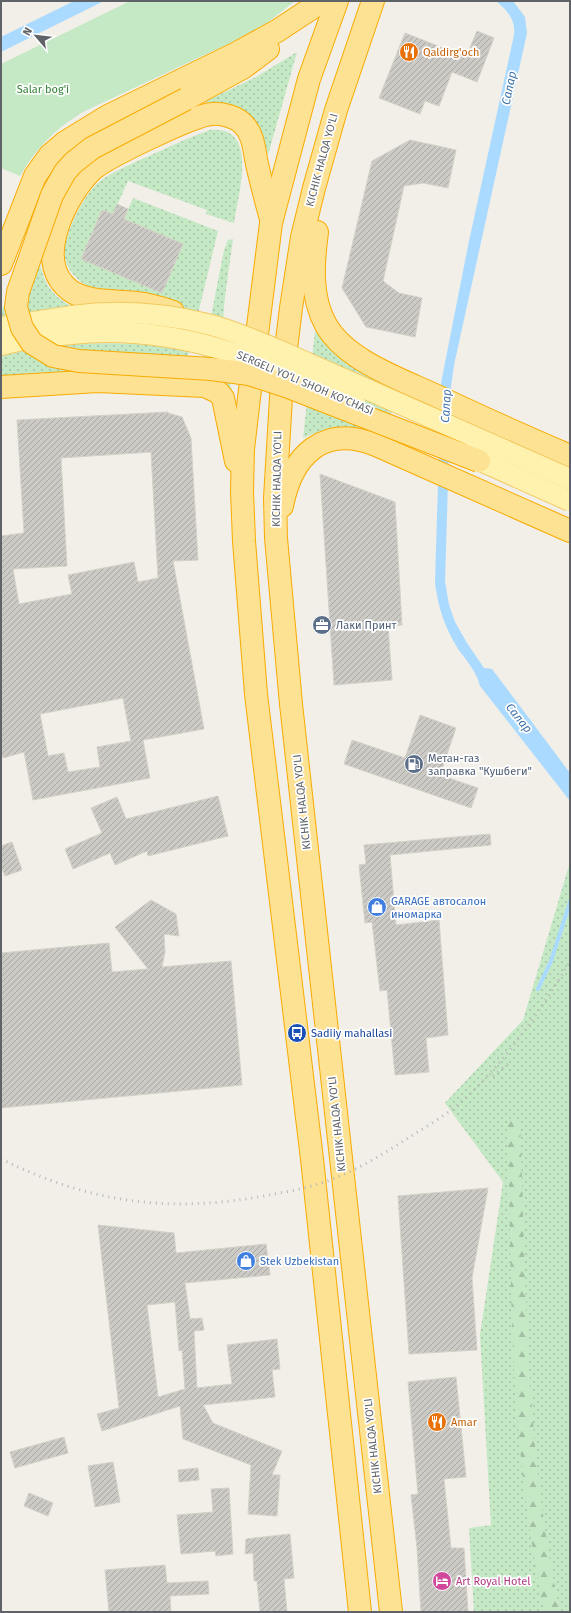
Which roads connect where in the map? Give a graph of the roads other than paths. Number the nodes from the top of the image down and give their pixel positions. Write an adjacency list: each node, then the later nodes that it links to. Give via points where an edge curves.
1 (337, 1): 5 (highway, via 309,79)
2 (373, 1): 4 (highway, KICHIK HALQA YO'LI)
3 (318, 4): 6 (highway, via 237,53 108,116 64,143 50,155 35,176); 13 (highway, bridge, via 257,58 92,148 73,163 52,195 18,292 17,314 32,343 46,353 66,359 211,369 265,379)
4 (328, 137): 12 (highway, via 314,254 314,281 320,309 329,330 344,346 406,382); 18 (highway, KICHIK HALQA YO'LI, via 302,237 291,308 278,419)
5 (271, 223): 8 (highway, bridge, via 255,149 248,130 239,120 216,113 201,116 107,160 91,171 76,190 53,245 55,270 62,283 72,292 87,298 153,306); 15 (highway, via 246,419)
6 (1, 264)
7 (72, 324): 8 (main road, SERGELI YO‘LI SHOH KO‘CHASI, bridge, via 97,313 136,314); 9 (main road, SERGELI YO‘LI SHOH KO‘CHASI); 10 (main road, SERGELI YO‘LI SHOH KO‘CHASI); 13 (main road, SERGELI YO‘LI SHOH KO‘CHASI, bridge, via 185,339 223,348 318,385)
8 (207, 324): 14 (main road, SERGELI YO‘LI SHOH KO‘CHASI, bridge, via 276,349)
9 (1, 327)
10 (1, 345)
11 (1, 387): 15 (highway, via 98,381 210,388 221,395 225,406)
12 (570, 456)
13 (479, 461): 16 (main road, SERGELI YO‘LI SHOH KO‘CHASI, bridge)
14 (570, 479)
15 (242, 491): 20 (highway, via 256,694)
16 (570, 501)
17 (570, 531): 18 (highway, via 376,445 360,440 338,438 326,441 308,451 296,467 286,489)
18 (276, 538): 19 (highway, KICHIK HALQA YO'LI)
19 (323, 998): 20 (highway); 22 (highway, KICHIK HALQA YO'LI)
20 (293, 1001): 21 (highway)
21 (360, 1612)
22 (391, 1612)

